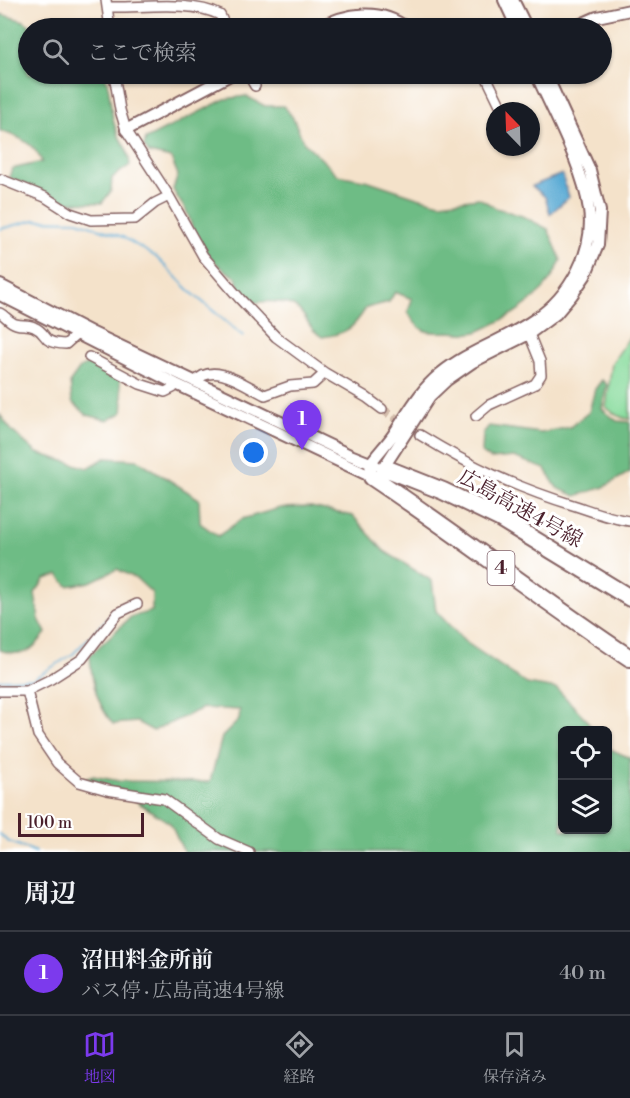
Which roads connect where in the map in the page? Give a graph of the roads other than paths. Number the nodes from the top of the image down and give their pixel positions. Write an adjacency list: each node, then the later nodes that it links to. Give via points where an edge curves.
1 (504, 0): 9 (street)
2 (513, 0): 10 (street)
3 (107, 3): 5 (street); 6 (street, via 201,7)
4 (630, 10): 11 (street)
5 (109, 18)
6 (221, 18)
7 (343, 18): 8 (street, via 368,14)
8 (390, 18)
9 (512, 18)
10 (522, 18)
11 (595, 18)
12 (116, 84): 18 (street)
13 (213, 84): 18 (street)
14 (490, 84): 17 (street)
15 (540, 84): 33 (street, via 580,174 590,211 587,243 576,273 566,290 535,319 468,354 435,378 393,434)
16 (551, 84): 24 (street, via 590,170 600,211 598,245 572,295 556,314)
17 (499, 102)
18 (126, 130): 20 (street)
19 (0, 178): 20 (street, via 91,220 135,219)
20 (169, 196): 27 (street, via 204,256 240,299 276,337)
21 (0, 285): 28 (street)
22 (0, 295): 25 (street)
23 (0, 313): 25 (street, via 18,325 37,328 54,344 66,344)
24 (529, 334): 31 (street, via 541,375 535,384 489,405); 33 (street, via 447,380 430,396)
25 (76, 335): 29 (street)
26 (89, 357): 29 (street, via 140,384 165,392)
27 (325, 373): 28 (street, via 313,384 290,386 265,395 223,374 210,372); 30 (street)
28 (195, 382): 33 (street)
29 (177, 384): 33 (street)
30 (382, 409)
31 (476, 416)
32 (420, 435): 34 (street, via 488,474 533,493)
33 (375, 470): 35 (highway, 広島高速4号線 / 4, via 443,491 498,518); 37 (highway, 4, via 424,512)
34 (630, 521)
35 (630, 598)
36 (137, 604): 39 (street, via 118,613 82,659)
37 (630, 658)
38 (0, 691): 39 (street)
39 (27, 691): 40 (street, via 38,735 57,763 79,782 164,799 219,839)
40 (249, 852)

